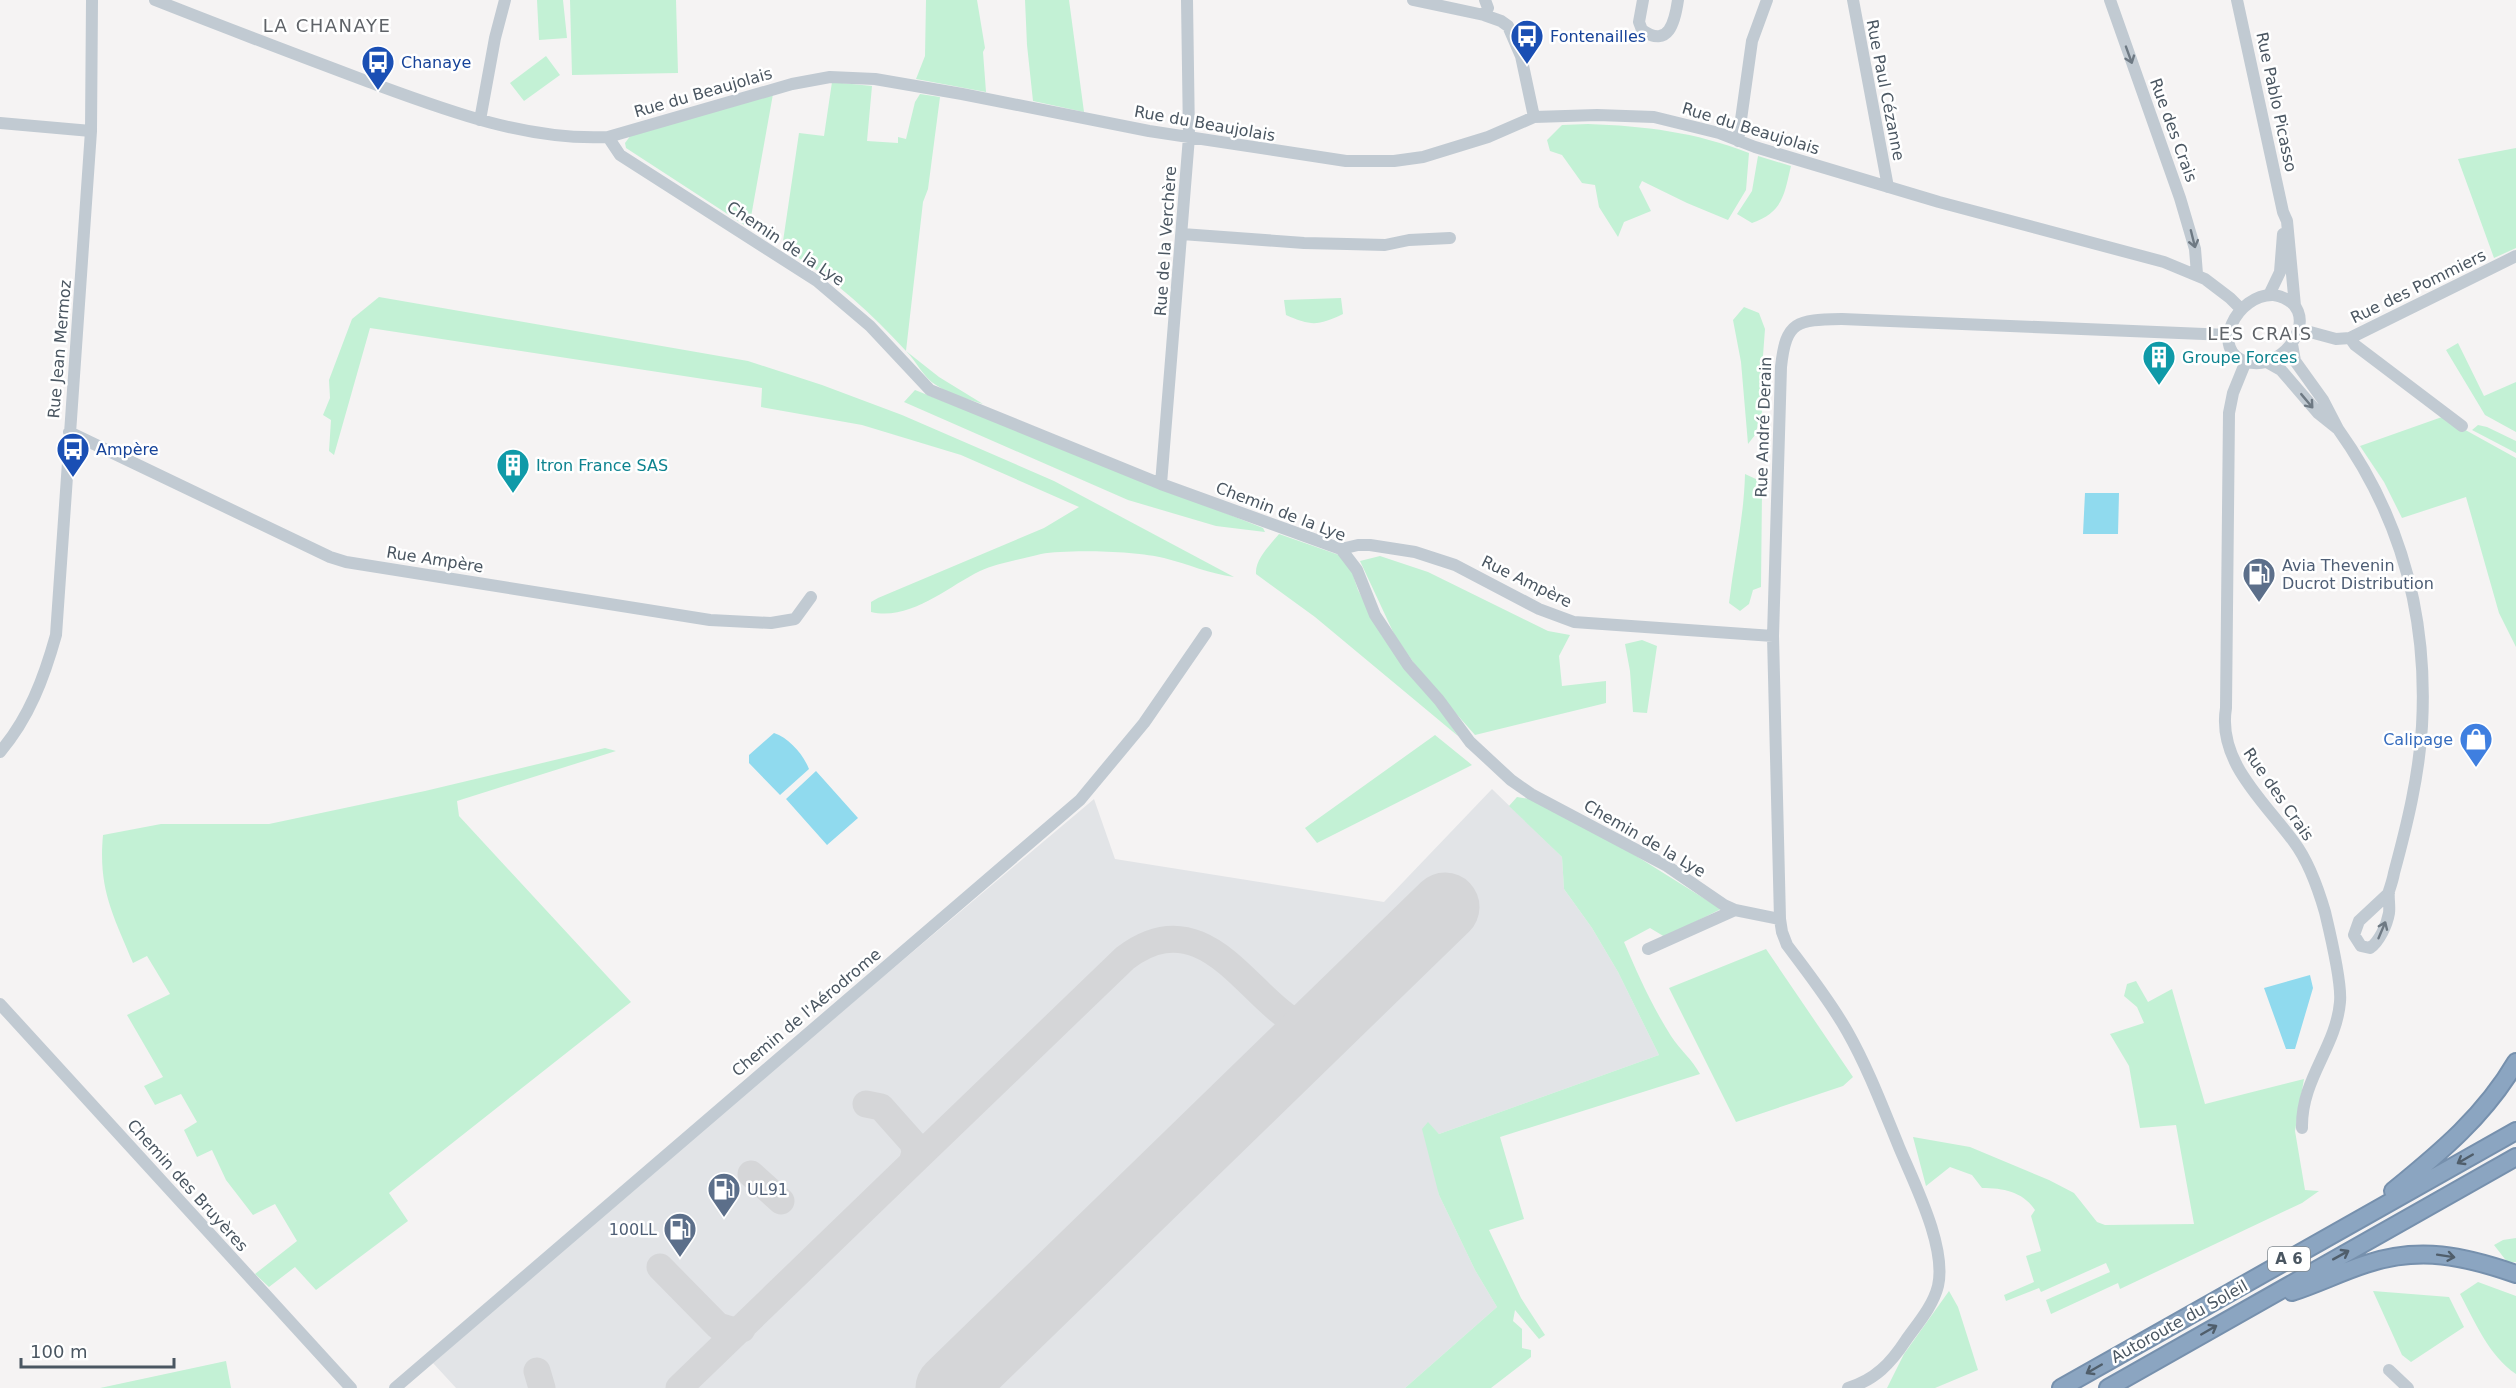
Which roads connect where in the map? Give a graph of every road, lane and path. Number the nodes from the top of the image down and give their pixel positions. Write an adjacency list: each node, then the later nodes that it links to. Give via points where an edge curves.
1 (155, 0): 15 (street, Rue du Beaujolais, via 330,68)
2 (505, 0): 15 (street)
3 (1187, 0): 19 (street, Rue de la Verchère)
4 (1413, 0): 13 (street)
5 (1485, 0): 13 (street, via 1488,8)
6 (1643, 0): 7 (street, via 1639,22 1642,30 1655,36 1672,27)
7 (1678, 0)
8 (1767, 0): 20 (street, via 1752,41)
9 (1853, 0): 21 (street, Rue Paul Cézanne)
10 (2110, 0): 26 (street, Rue des Crais, one-way to 26, via 2184,208)
11 (2237, 0): 22 (street, Rue Pablo Picasso)
12 (91, 2): 17 (street, Rue Jean Mermoz)
13 (1484, 15): 14 (street, via 1508,26 1516,42)
14 (1534, 117): 19 (street, Rue du Beaujolais, via 1488,137 1423,157 1394,161 1346,161); 20 (street, Rue du Beaujolais, via 1654,117 1719,132)
15 (480, 120): 18 (street, Rue du Beaujolais, via 561,136)
16 (0, 123): 17 (street)
17 (91, 131): 38 (street, Rue Jean Mermoz)
18 (608, 137): 19 (street, Rue du Beaujolais, via 792,84 830,77 875,79 962,93); 39 (street, Chemin de la Lye, via 620,155 817,281 870,326 930,390)
19 (1189, 137): 23 (street, Rue de la Verchère)
20 (1738, 141): 21 (street, Rue du Beaujolais)
21 (1888, 187): 26 (street, Rue du Beaujolais)
22 (2283, 212): 27 (street, Rue Pablo Picasso, via 2282,262); 28 (street, Rue Pablo Picasso, via 2291,245)
23 (1182, 234): 24 (street, via 1385,245); 39 (street, Rue de la Verchère)
24 (1450, 238)
25 (2516, 255): 32 (street, Rue des Pommiers)
26 (2197, 274): 29 (street, Rue du Beaujolais)
27 (2269, 295): 28 (street, via 2285,298); 29 (street)
28 (2295, 306): 30 (street, via 2300,317)
29 (2241, 309): 31 (street)
30 (2299, 329): 32 (street, Rue des Pommiers, via 2336,339); 33 (street)
31 (2222, 335): 34 (street); 43 (street, Rue André Derain, via 1842,319 1793,327 1783,346 1781,367)
32 (2350, 338): 36 (street)
33 (2292, 344): 35 (street); 37 (street, via 2295,361 2324,400)
34 (2246, 361): 35 (street); 51 (street, Rue des Crais, via 2230,402 2223,722 2234,761 2295,843 2315,880 2335,961 2340,1001 2332,1034 2306,1092)
35 (2265, 361): 37 (street, one-way to 37, via 2281,370 2318,413)
36 (2462, 426)
37 (2338, 429): 45 (street, via 2369,476 2396,535 2420,641 2422,716 2418,758 2411,809)
38 (69, 432): 41 (street, Rue Ampère, via 346,562 710,620 771,623 795,619); 44 (street, Rue Jean Mermoz, via 56,635 33,701)
39 (1161, 484): 40 (street, Chemin de la Lye)
40 (1341, 549): 43 (street, Rue Ampère, via 1370,545 1415,552 1455,565 1539,609 1574,622); 46 (street, Chemin de la Lye, via 1357,570 1375,615 1408,665 1470,742 1495,766 1532,794 1668,866)
41 (811, 597)
42 (1206, 633): 60 (street, Chemin de l'Aérodrome, via 1144,723 1080,800)
43 (1773, 636): 47 (street, Rue André Derain)
44 (0, 752)
45 (2389, 893)
46 (1735, 910): 47 (street, Chemin de la Lye); 48 (street)
47 (1780, 919): 58 (street, via 1787,945 1846,1028 1874,1085 1931,1224 1938,1284 1930,1306 1892,1360)
48 (1648, 949)
49 (0, 1004): 59 (street, Chemin des Bruyères)
50 (2516, 1062): 54 (highway, via 2491,1100 2458,1137)
51 (2302, 1128)
52 (2516, 1131): 54 (highway, Autoroute du Soleil / A 6, one-way to 54)
53 (2516, 1157): 56 (highway, Autoroute du Soleil / A 6, one-way to 53)
54 (2354, 1222): 62 (highway, Autoroute du Soleil / A 6, one-way to 62)
55 (2516, 1274): 56 (highway, one-way to 55, via 2364,1264 2412,1254 2452,1256)
56 (2254, 1305): 63 (highway, Autoroute du Soleil / A 6, one-way to 56)
57 (2389, 1370): 64 (street)
58 (1865, 1386): 61 (street)
59 (351, 1388)
60 (395, 1388)
61 (1848, 1388)
62 (2061, 1388)
63 (2108, 1388)
64 (2408, 1388)

